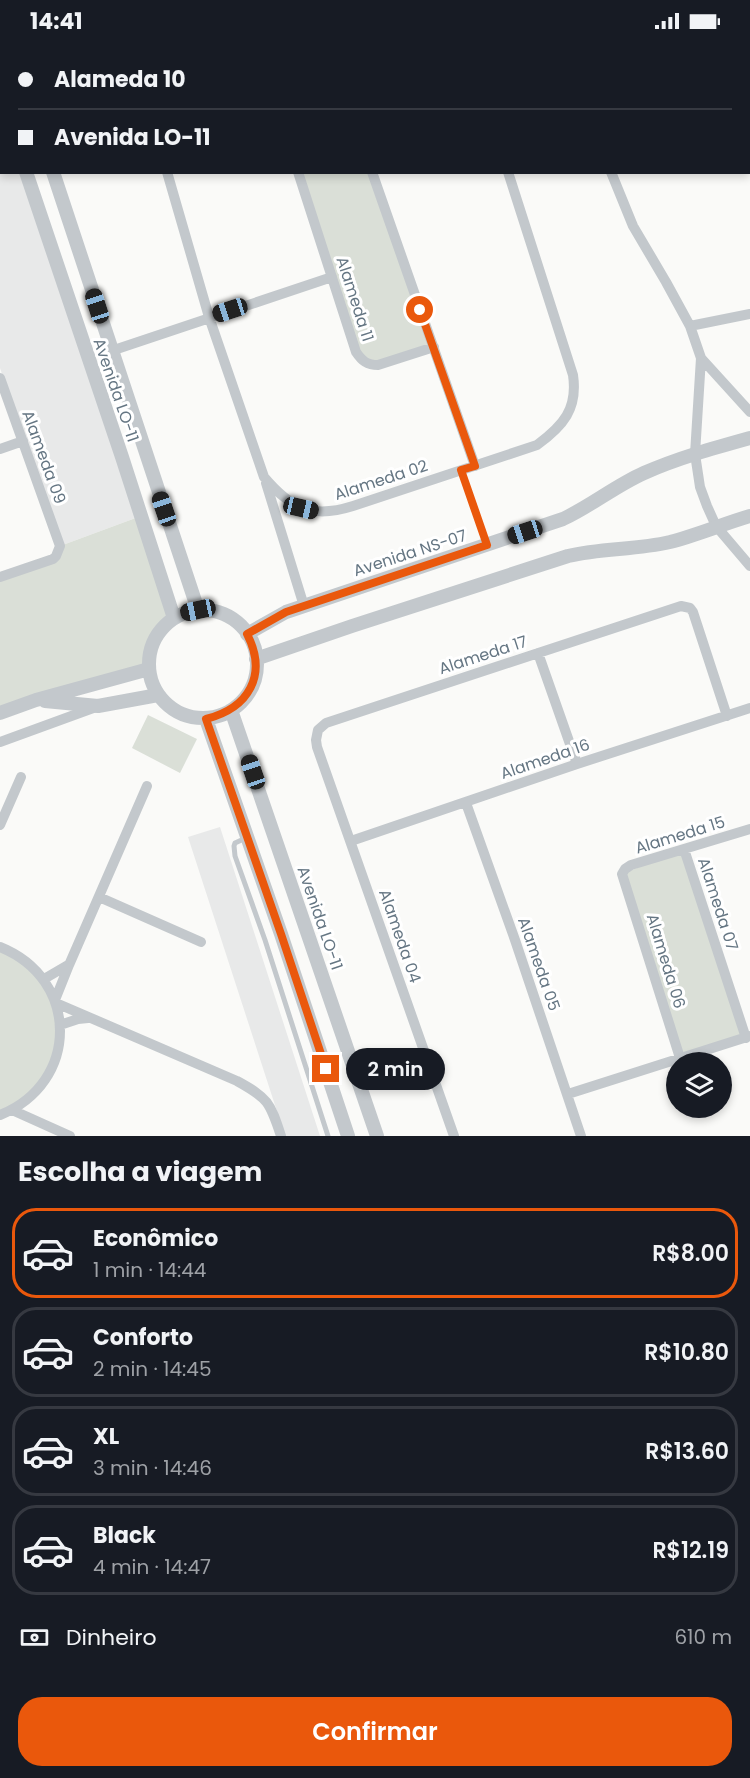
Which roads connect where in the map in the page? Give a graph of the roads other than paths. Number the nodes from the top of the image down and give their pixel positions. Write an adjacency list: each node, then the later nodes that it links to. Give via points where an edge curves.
1 (27, 174): 31 (street, Avenida LO-11)
2 (54, 174): 13 (street, Avenida LO-11)
3 (168, 174): 10 (street, Alameda 02)
4 (299, 174): 8 (street, Alameda 11)
5 (373, 174): 12 (street)
6 (509, 174): 21 (street, Alameda 02, via 575,389 565,421 552,435 537,445)
7 (612, 174): 11 (street, via 633,226)
8 (332, 276): 10 (street); 12 (street, Alameda 11, via 356,352 364,362 378,365)
9 (750, 314): 11 (street)
10 (209, 317): 13 (street); 23 (street, Alameda 02)
11 (690, 327): 14 (street)
12 (434, 347): 21 (street)
13 (111, 351): 30 (street, Avenida LO-11)
14 (700, 358): 16 (street); 20 (street)
15 (0, 378): 18 (street, Alameda 09)
16 (750, 412)
17 (750, 438): 20 (street, Avenida NS-07)
18 (22, 441): 19 (street); 28 (street, Alameda 09, via 60,546 53,559)
19 (0, 449)
20 (695, 454): 25 (street, via 700,487); 26 (street, Avenida NS-07, via 645,472 563,519)
21 (475, 466): 22 (street, Alameda 02)
22 (461, 470): 23 (street, Alameda 02, via 335,512 301,508 276,491); 26 (lane)
23 (264, 477): 29 (street)
24 (750, 516): 25 (street)
25 (716, 526): 27 (street); 34 (street, via 670,542 568,556)
26 (487, 545): 29 (street, Avenida NS-07)
27 (750, 566)
28 (0, 577)
29 (304, 606): 32 (street, Avenida NS-07)
30 (198, 610): 31 (street); 32 (street, via 217,612 234,620)
31 (174, 618): 35 (street, via 159,631 150,649)
32 (247, 634): 34 (street)
33 (538, 653): 42 (street, Alameda 17, via 676,606 690,608); 45 (street, Alameda 17, via 326,723 318,730); 46 (street)
34 (256, 659): 40 (street, via 251,688)
35 (149, 669): 36 (street); 37 (street)
36 (158, 695): 38 (street); 43 (street, via 171,708)
37 (36, 700): 38 (street); 41 (street)
38 (98, 706): 44 (street)
39 (750, 708): 42 (street, Alameda 16)
40 (231, 710): 43 (street); 77 (street, Avenida LO-11)
41 (0, 712)
42 (727, 716): 46 (street, Alameda 16)
43 (206, 719): 52 (street)
44 (0, 742)
45 (317, 747): 53 (street, Alameda 04)
46 (578, 764): 49 (street, Alameda 16)
47 (21, 777): 50 (street)
48 (147, 786): 56 (street)
49 (466, 803): 53 (street, Alameda 16); 68 (street, Alameda 05)
50 (0, 825)
51 (750, 829): 54 (street, Alameda 15)
52 (246, 838): 75 (lane, via 235,843 235,856); 76 (street)
53 (351, 841): 78 (street, Alameda 04)
54 (684, 849): 55 (street, Alameda 15, via 631,865); 64 (street, Alameda 07)
55 (622, 874): 65 (street, Alameda 06)
56 (99, 897): 57 (street); 59 (street)
57 (201, 942)
58 (0, 947): 60 (street, via 25,960)
59 (69, 965): 60 (street); 61 (street)
60 (44, 979): 61 (street)
61 (56, 1002): 62 (street); 63 (street)
62 (88, 1018): 63 (street); 74 (street, via 259,1093 274,1113)
63 (60, 1025): 69 (street, via 53,1068)
64 (748, 1037): 66 (street)
65 (678, 1052)
66 (699, 1052)
67 (666, 1062): 68 (street)
68 (568, 1094): 79 (street, Alameda 05)
69 (25, 1102): 70 (street); 72 (street)
70 (12, 1110): 71 (street); 72 (street)
71 (0, 1116)
72 (36, 1120): 73 (street)
73 (70, 1136)
74 (281, 1136)
75 (328, 1136)
76 (348, 1136)
77 (377, 1136)
78 (454, 1136)
79 (581, 1136)

